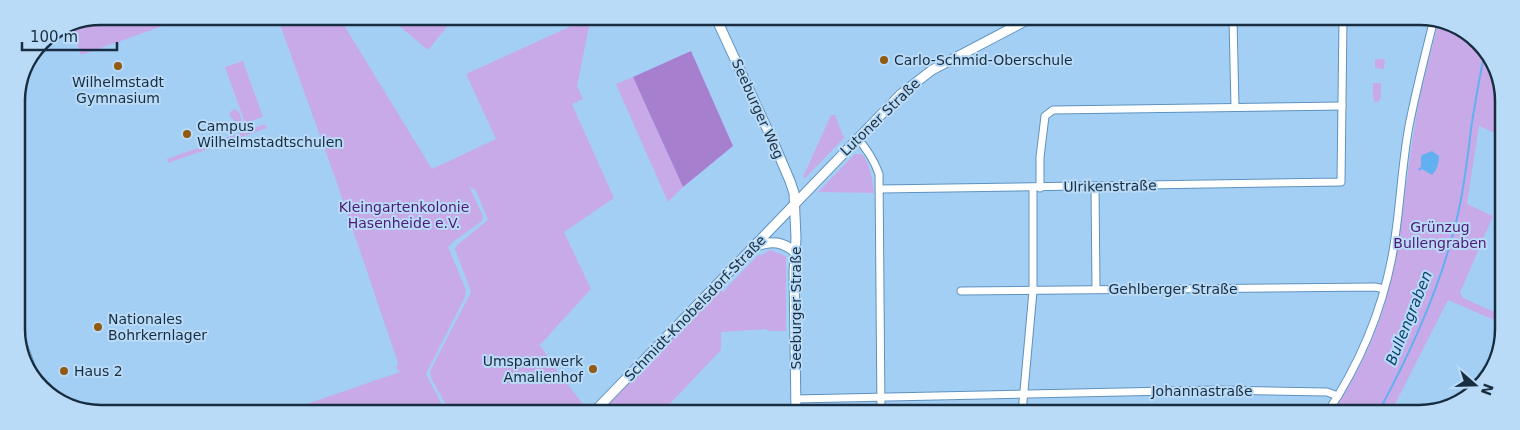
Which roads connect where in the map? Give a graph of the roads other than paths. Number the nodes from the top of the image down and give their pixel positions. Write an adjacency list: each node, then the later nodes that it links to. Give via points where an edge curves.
1 (719, 25): 12 (street, Seeburger Weg, via 790,181)
2 (1018, 25): 8 (street, Lutoner Straße, via 927,73 894,100)
3 (1233, 25): 7 (street)
4 (1343, 25): 6 (street)
5 (1432, 26): 16 (street, via 1409,126 1392,256)
6 (1342, 106): 7 (street); 9 (street, Ulrikenstraße, via 1341,182)
7 (1235, 107): 10 (street, via 1053,110 1045,116)
8 (857, 138): 11 (street, via 873,159); 12 (street, Lutoner Straße)
9 (1095, 186): 10 (street, Ulrikenstraße); 15 (street)
10 (1036, 188): 11 (street, Ulrikenstraße); 17 (street)
11 (880, 189): 21 (street)
12 (794, 203): 13 (street, Schmidt-Knobelsdorf-Straße); 14 (street, Seeburger Straße)
13 (754, 247): 14 (street, via 774,242); 23 (street, Schmidt-Knobelsdorf-Straße)
14 (795, 252): 22 (street, Seeburger Straße)
15 (1096, 289): 16 (street, Gehlberger Straße); 17 (street, Gehlberger Straße)
16 (1384, 289): 20 (street, via 1368,339)
17 (1033, 290): 18 (street, Gehlberger Straße); 19 (street)
18 (961, 291)
19 (1025, 394): 20 (street, Johannastraße, via 1217,390 1327,392); 21 (street, Johannastraße); 26 (street)
20 (1338, 396): 27 (street)
21 (881, 398): 22 (street, Johannastraße); 25 (street)
22 (796, 399): 24 (street, Seeburger Straße)
23 (601, 405)
24 (796, 405)
25 (881, 405)
26 (1023, 405)
27 (1332, 405)

